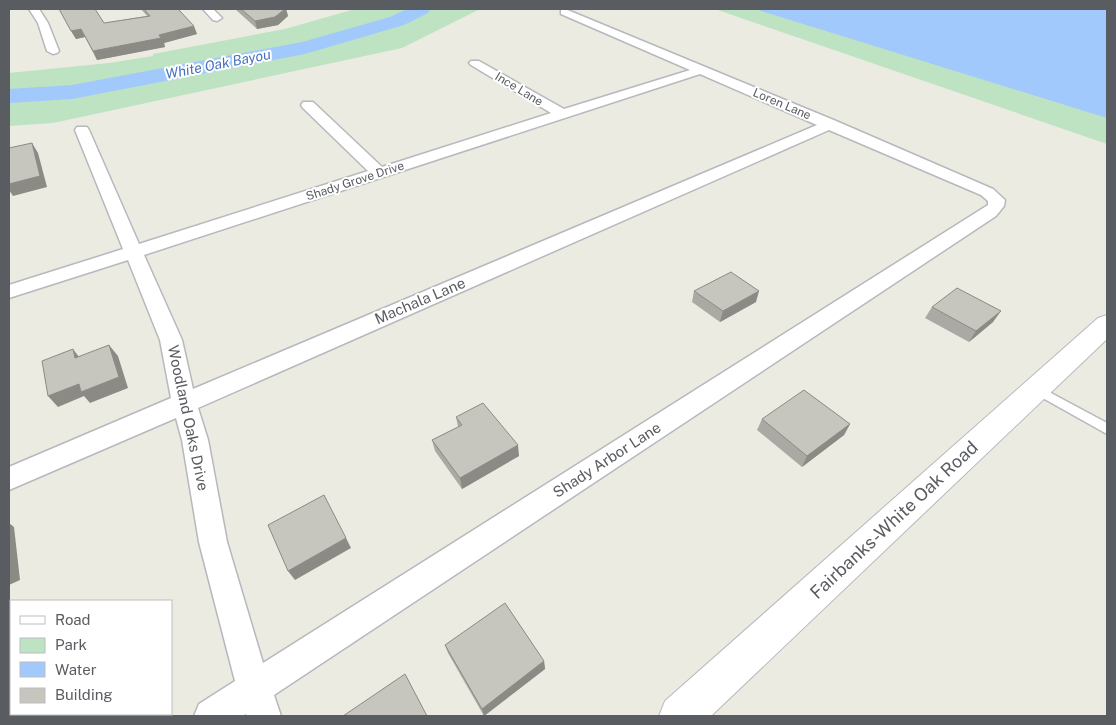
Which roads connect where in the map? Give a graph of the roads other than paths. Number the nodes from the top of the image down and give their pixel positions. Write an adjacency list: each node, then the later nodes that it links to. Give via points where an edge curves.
1 (34, 9): 5 (street)
2 (208, 9): 4 (street)
3 (565, 12): 7 (street, Loren Lane)
4 (217, 18)
5 (54, 51)
6 (475, 63): 9 (street, Ince Lane)
7 (701, 70): 9 (street, Shady Grove Drive); 10 (street, Loren Lane)
8 (308, 106): 12 (street)
9 (562, 114): 12 (street, Shady Grove Drive)
10 (831, 124): 13 (street, Loren Lane, via 987,192); 18 (street, Machala Lane)
11 (82, 130): 14 (street, Woodland Oaks Drive)
12 (379, 173): 14 (street, Shady Grove Drive)
13 (997, 200): 21 (street, Shady Arbor Lane, via 990,212)
14 (133, 252): 15 (street, Shady Grove Drive); 18 (street, Woodland Oaks Drive, via 171,340)
15 (9, 292)
16 (1107, 324): 17 (street, Fairbanks-White Oak Road)
17 (1036, 389): 19 (lane); 24 (street, Fairbanks-White Oak Road)
18 (184, 403): 20 (street, Machala Lane); 21 (street, Woodland Oaks Drive, via 195,440 213,542)
19 (1107, 429)
20 (9, 479)
21 (254, 688): 22 (street, Shady Arbor Lane); 23 (street, Woodland Oaks Drive)
22 (211, 716)
23 (264, 716)
24 (680, 716)

